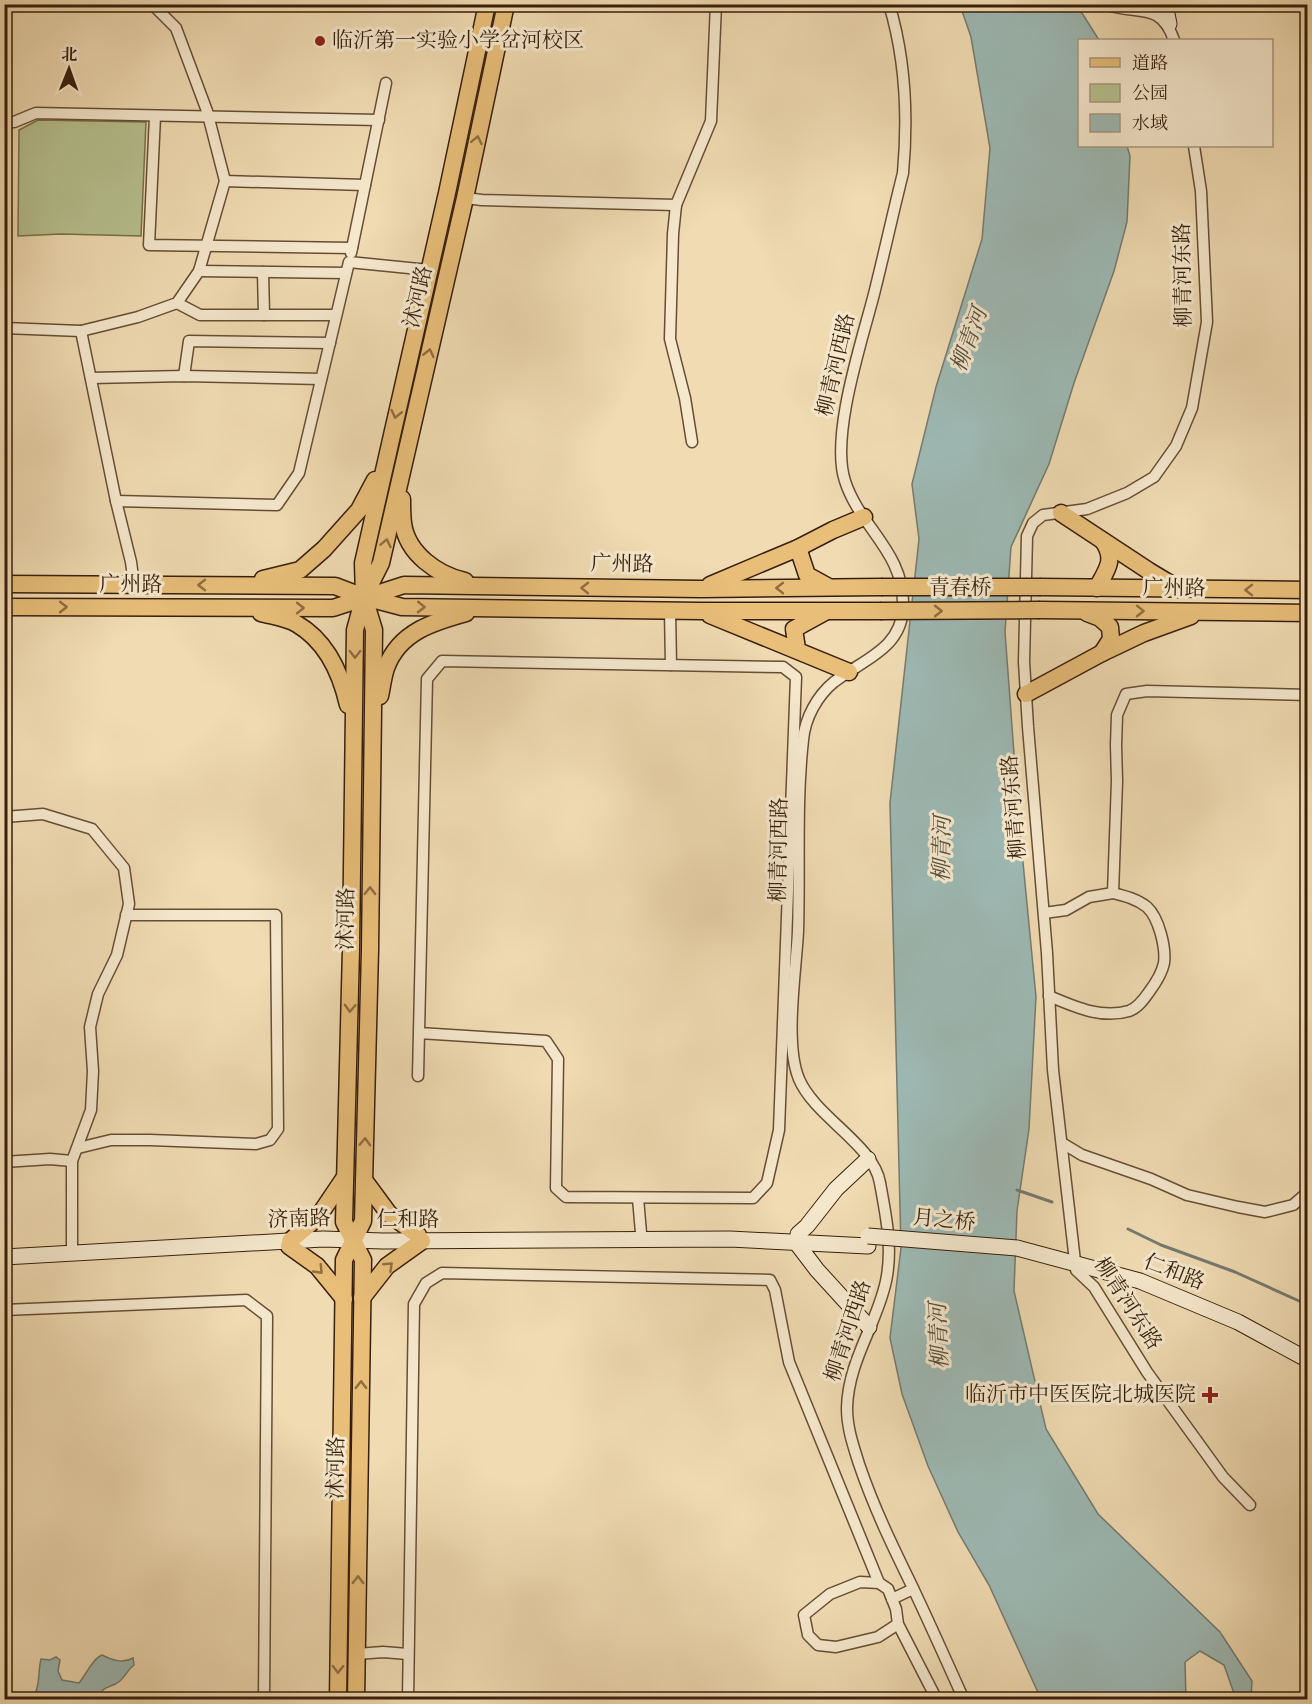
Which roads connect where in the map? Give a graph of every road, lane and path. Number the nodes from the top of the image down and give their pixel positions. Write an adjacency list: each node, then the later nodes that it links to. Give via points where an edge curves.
1 (152, 4): 12 (street, via 176,28)
2 (487, 4): 23 (main road, 沭河路)
3 (506, 4): 18 (main road, 沭河路, one-way to 3)
4 (716, 4): 19 (street, via 711,121)
5 (889, 4): 40 (street, 柳青河西路, via 903,85 903,173 842,432 844,480)
6 (1104, 4): 8 (street, via 1153,12)
7 (1165, 4): 8 (street)
8 (1168, 24): 9 (street)
9 (1174, 39)
10 (386, 83): 13 (street)
11 (155, 116): 12 (street); 14 (street, via 36,113); 20 (street, via 149,245)
12 (208, 117): 13 (street); 16 (street)
13 (379, 120): 17 (street)
14 (4, 122)
15 (1194, 147): 39 (street, 柳青河东路, via 1207,322 1192,408 1176,446 1154,477 1087,509)
16 (225, 181): 17 (street); 20 (street)
17 (365, 184): 21 (street)
18 (465, 198): 19 (street); 37 (main road, 沭河路, one-way to 18)
19 (676, 205): 35 (street, via 670,339)
20 (206, 246): 21 (street); 24 (street)
21 (352, 248): 22 (street)
22 (348, 268): 23 (street); 25 (street); 28 (street)
23 (429, 270): 36 (main road, 沭河路, one-way to 36)
24 (199, 271): 25 (street); 26 (street)
25 (263, 272): 27 (street)
26 (177, 303): 27 (street, via 200,315); 30 (street)
27 (264, 315): 28 (street)
28 (336, 315): 31 (street)
29 (4, 328): 30 (street)
30 (81, 331): 33 (street)
31 (330, 343): 32 (street, via 189,341); 34 (street)
32 (184, 376): 33 (street); 34 (street)
33 (91, 378): 38 (street)
34 (321, 379): 38 (street, via 299,473 277,506)
35 (692, 442)
36 (385, 460): 45 (main road, via 359,510 300,570); 54 (main road, 沭河路, via 363,562)
37 (401, 472): 46 (main road, via 403,525 417,555 450,577); 54 (main road, 沭河路, one-way to 37, via 381,563)
38 (116, 501): 44 (street)
39 (1061, 513): 41 (main road); 70 (street, 柳青河东路, via 1043,515 1033,523 1027,536)
40 (864, 517): 42 (main road); 69 (street, 柳青河西路, via 889,552 899,576 903,605 900,629 875,656)
41 (1103, 541): 50 (main road, via 1110,551 1109,566); 52 (main road)
42 (798, 548): 49 (main road, via 807,575); 51 (main road)
43 (4, 584): 44 (main road, 广州路)
44 (134, 585): 45 (main road, 广州路, one-way to 44)
45 (239, 585): 54 (main road, 广州路, via 335,586)
46 (493, 586): 51 (main road, 广州路, one-way to 46); 54 (main road, 广州路, via 404,585)
47 (1041, 586): 48 (main road, 青春桥, bridge); 50 (main road, 广州路)
48 (881, 587): 49 (main road, 广州路)
49 (830, 588): 51 (main road, 广州路, one-way to 51)
50 (1097, 588): 52 (main road, 广州路)
51 (701, 589)
52 (1180, 589): 53 (main road, 广州路, one-way to 52)
53 (1308, 590)
54 (364, 597): 56 (main road, 广州路, one-way to 54, via 333,608); 57 (main road, 广州路, one-way to 57, via 402,607); 72 (main road, 沭河路, via 374,630); 73 (main road, 沭河路, one-way to 73, via 355,630)
55 (4, 607): 56 (main road, 广州路, one-way to 56)
56 (243, 608): 73 (main road, via 296,623 320,643 342,681)
57 (484, 608): 59 (main road, 广州路); 72 (main road, via 434,622 405,638 387,666)
58 (1040, 610): 62 (main road, 青春桥, one-way to 58, bridge); 63 (main road, 广州路)
59 (670, 611): 60 (main road, 广州路); 68 (street)
60 (700, 611): 61 (main road, 广州路); 66 (main road)
61 (826, 611): 62 (main road, 广州路); 66 (main road, via 794,629)
62 (880, 611)
63 (1082, 611): 64 (main road, 广州路, one-way to 64); 67 (main road, via 1110,627 1111,639)
64 (1202, 612): 65 (main road, 广州路); 67 (main road)
65 (1308, 613)
66 (797, 649): 69 (main road)
67 (1101, 653): 70 (main road)
68 (671, 665): 79 (street, via 442,661 427,679); 89 (street, via 783,667 796,677 779,1130 767,1183 753,1198)
69 (849, 672): 83 (street, 柳青河西路, via 818,699 803,735 792,1046 800,1080 816,1105)
70 (1026, 694): 76 (street, 柳青河东路)
71 (1308, 695): 75 (street, via 1147,691 1126,694 1117,715)
72 (372, 729): 87 (main road, 沭河路, one-way to 72)
73 (354, 734): 86 (main road, 沭河路, one-way to 86)
74 (4, 817): 77 (street, via 43,814 92,829 124,868 129,904)
75 (1113, 893): 76 (street, via 1089,897 1066,910); 78 (street, via 1130,897 1148,909 1160,929 1164,964 1155,984 1131,1011 1093,1013)
76 (1044, 913): 78 (street, 柳青河东路)
77 (126, 915): 82 (street, via 117,955 98,994 90,1027 91,1110); 82 (street, via 276,915 278,1129 270,1140 256,1144 111,1140)
78 (1049, 996): 81 (street, 柳青河东路)
79 (419, 1033): 80 (street); 89 (street, via 546,1041 558,1059 556,1188 566,1197)
80 (418, 1076)
81 (1062, 1143): 88 (street, via 1083,1155 1187,1195 1238,1207 1264,1212 1293,1205); 100 (street, 柳青河东路)
82 (78, 1148): 84 (street)
83 (868, 1159): 92 (street, via 836,1189); 104 (street, 柳青河西路, via 879,1175 891,1246 886,1284)
84 (72, 1161): 85 (street); 97 (street)
85 (4, 1162)
86 (345, 1176): 93 (main road, 沭河路, via 344,1222); 95 (main road, via 318,1217)
87 (364, 1180): 91 (main road, via 389,1214); 93 (main road, 沭河路, via 363,1221)
88 (1308, 1192)
89 (638, 1198): 90 (street)
90 (641, 1233): 91 (street, 仁和路); 92 (street, 仁和路)
91 (420, 1238): 92 (street, 仁和路); 93 (street, 仁和路, via 382,1236); 101 (main road, one-way to 91, via 387,1266)
92 (796, 1238): 94 (street, 仁和路); 104 (street, via 817,1270)
93 (353, 1240): 95 (street, 济南路); 101 (main road, 沭河路, via 363,1260); 102 (main road, 沭河路, via 344,1260)
94 (868, 1241): 96 (street, 月之桥)
95 (290, 1243): 97 (street, 济南路); 99 (street, 济南路); 102 (main road, one-way to 102, via 317,1266)
96 (1017, 1251): 100 (street, 仁和路)
97 (72, 1253): 98 (street, 济南路)
98 (4, 1257)
99 (4, 1262)
100 (1076, 1267): 105 (street, 仁和路, via 1140,1281 1238,1322); 106 (street, 仁和路, via 1193,1309); 107 (street, 柳青河东路, via 1094,1287 1147,1372 1223,1477)
101 (362, 1298): 112 (main road, 沭河路, one-way to 101)
102 (344, 1299): 115 (main road, 沭河路, one-way to 115)
103 (4, 1310): 114 (street, via 246,1300 267,1316)
104 (869, 1327): 109 (street, 柳青河西路, via 851,1377 848,1431 873,1507)
105 (1308, 1360)
106 (1308, 1366)
107 (1251, 1505)
108 (879, 1583): 110 (street, via 888,1589); 111 (street, via 860,1582 830,1594 804,1615 808,1635 818,1645 836,1647 878,1637); 113 (street, via 789,1362 770,1280 442,1273 426,1283 414,1304)
109 (913, 1589): 110 (street); 119 (street, 柳青河西路)
110 (892, 1599): 111 (street)
111 (898, 1624): 118 (street)
112 (357, 1654): 113 (street); 116 (main road, 沭河路)
113 (408, 1654): 117 (street)
114 (264, 1700)
115 (338, 1700)
116 (356, 1700)
117 (408, 1700)
118 (937, 1700)
119 (964, 1700)

